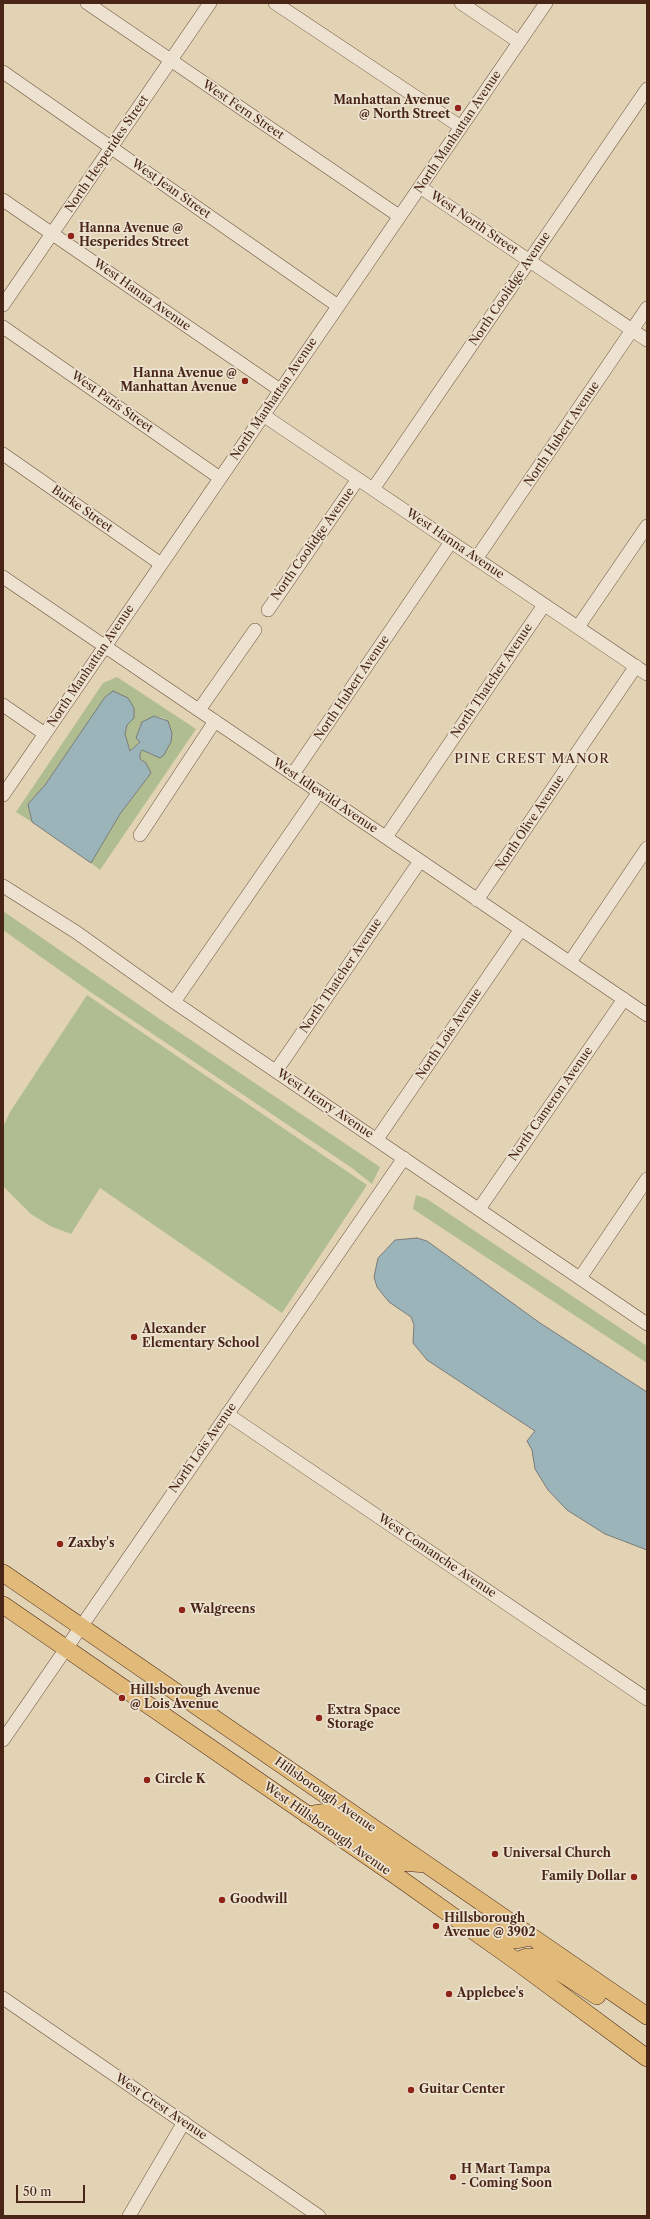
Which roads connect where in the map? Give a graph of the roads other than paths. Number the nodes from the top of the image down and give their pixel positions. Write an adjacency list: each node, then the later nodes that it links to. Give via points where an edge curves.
1 (87, 3): 7 (street, West Fern Street)
2 (210, 3): 7 (street, North Hesperides Street)
3 (275, 3): 10 (street)
4 (461, 3): 6 (street)
5 (546, 3): 6 (street, North Manhattan Avenue)
6 (519, 42): 10 (street, North Manhattan Avenue)
7 (170, 60): 11 (street, North Hesperides Street); 14 (street, West Fern Street)
8 (3, 72): 11 (street, West Jean Street)
9 (647, 89): 16 (street, North Coolidge Avenue)
10 (461, 126): 12 (street, North Manhattan Avenue)
11 (112, 147): 15 (street, North Hesperides Street); 18 (street, West Jean Street)
12 (420, 187): 14 (street, North Manhattan Avenue); 16 (street, West North Street)
13 (3, 200): 15 (street, West Hanna Avenue)
14 (399, 216): 18 (street, North Manhattan Avenue)
15 (52, 234): 17 (street, North Hesperides Street); 23 (street, West Hanna Avenue)
16 (530, 261): 21 (street, West North Street); 28 (street, North Coolidge Avenue)
17 (3, 305)
18 (338, 306): 23 (street, North Manhattan Avenue)
19 (647, 308): 21 (street, North Hubert Avenue)
20 (3, 327): 26 (street, West Paris Street)
21 (632, 330): 22 (street, West North Street); 31 (street, North Hubert Avenue)
22 (647, 340)
23 (280, 390): 24 (street, North Manhattan Avenue)
24 (263, 415): 26 (street, North Manhattan Avenue); 27 (street, West Hanna Avenue)
25 (3, 454): 32 (street, Burke Street)
26 (220, 478): 32 (street, North Manhattan Avenue)
27 (358, 479): 28 (street, West Hanna Avenue); 35 (street, North Coolidge Avenue)
28 (373, 489): 30 (street, West Hanna Avenue)
29 (647, 526): 36 (street)
30 (451, 542): 31 (street, West Hanna Avenue); 45 (street, North Hubert Avenue)
31 (476, 559): 34 (street, West Hanna Avenue)
32 (161, 564): 38 (street, North Manhattan Avenue)
33 (3, 578): 38 (street, West Idlewild Avenue)
34 (544, 605): 36 (street, West Hanna Avenue); 49 (street, North Thatcher Avenue)
35 (268, 610)
36 (578, 627): 39 (street, West Hanna Avenue)
37 (255, 630): 42 (street)
38 (105, 646): 42 (street, West Idlewild Avenue); 44 (street, North Manhattan Avenue)
39 (636, 666): 40 (street, West Hanna Avenue); 53 (street, North Olive Avenue)
40 (647, 674)
41 (3, 705): 44 (street)
42 (199, 710): 43 (street, West Idlewild Avenue)
43 (215, 721): 45 (street, West Idlewild Avenue); 48 (street)
44 (45, 734): 47 (street, North Manhattan Avenue)
45 (293, 774): 46 (street, West Idlewild Avenue)
46 (319, 792): 49 (street, West Idlewild Avenue); 57 (street)
47 (3, 795)
48 (140, 835)
49 (386, 837): 51 (street, West Idlewild Avenue)
50 (647, 848): 55 (street)
51 (420, 861): 53 (street, West Idlewild Avenue); 59 (street, North Thatcher Avenue)
52 (3, 886): 57 (street, West Henry Avenue, via 76,932)
53 (478, 900): 54 (street, West Idlewild Avenue)
54 (521, 929): 55 (street, West Idlewild Avenue); 60 (street, North Lois Avenue)
55 (570, 962): 56 (street, West Idlewild Avenue)
56 (624, 999): 58 (street, West Idlewild Avenue); 63 (street, North Cameron Avenue)
57 (174, 1002): 59 (street, West Henry Avenue)
58 (647, 1015)
59 (276, 1071): 60 (street, West Henry Avenue)
60 (377, 1139): 61 (street, West Henry Avenue)
61 (404, 1158): 63 (street, West Henry Avenue); 66 (street, North Lois Avenue)
62 (647, 1179): 64 (street)
63 (479, 1209): 64 (street, West Henry Avenue)
64 (580, 1278): 65 (street, West Henry Avenue)
65 (647, 1324)
66 (227, 1414): 69 (street, North Lois Avenue); 71 (street, West Comanche Avenue)
67 (3, 1573): 69 (main road, Hillsborough Avenue)
68 (3, 1605): 70 (main road, West Hillsborough Avenue)
69 (81, 1626): 70 (street, North Lois Avenue); 74 (main road, Hillsborough Avenue)
70 (66, 1648): 72 (street, North Lois Avenue); 73 (main road, West Hillsborough Avenue)
71 (647, 1699)
72 (3, 1740)
73 (307, 1815): 74 (main road, via 328,1812 402,1862); 75 (main road, West Hillsborough Avenue)
74 (426, 1864): 76 (main road, Hillsborough Avenue)
75 (395, 1875): 76 (main road, via 420,1882 508,1940); 77 (main road, West Hillsborough Avenue)
76 (531, 1937): 79 (main road, Hillsborough Avenue)
77 (516, 1960): 79 (main road, via 536,1957 624,2013); 80 (main road, West Hillsborough Avenue)
78 (3, 1998): 83 (street, West Crest Avenue)
79 (646, 2015)
80 (626, 2044): 81 (main road); 82 (main road, West Hillsborough Avenue)
81 (647, 2052)
82 (647, 2058)
83 (184, 2122): 84 (street); 85 (street, West Crest Avenue)
84 (129, 2216)
85 (319, 2216)

